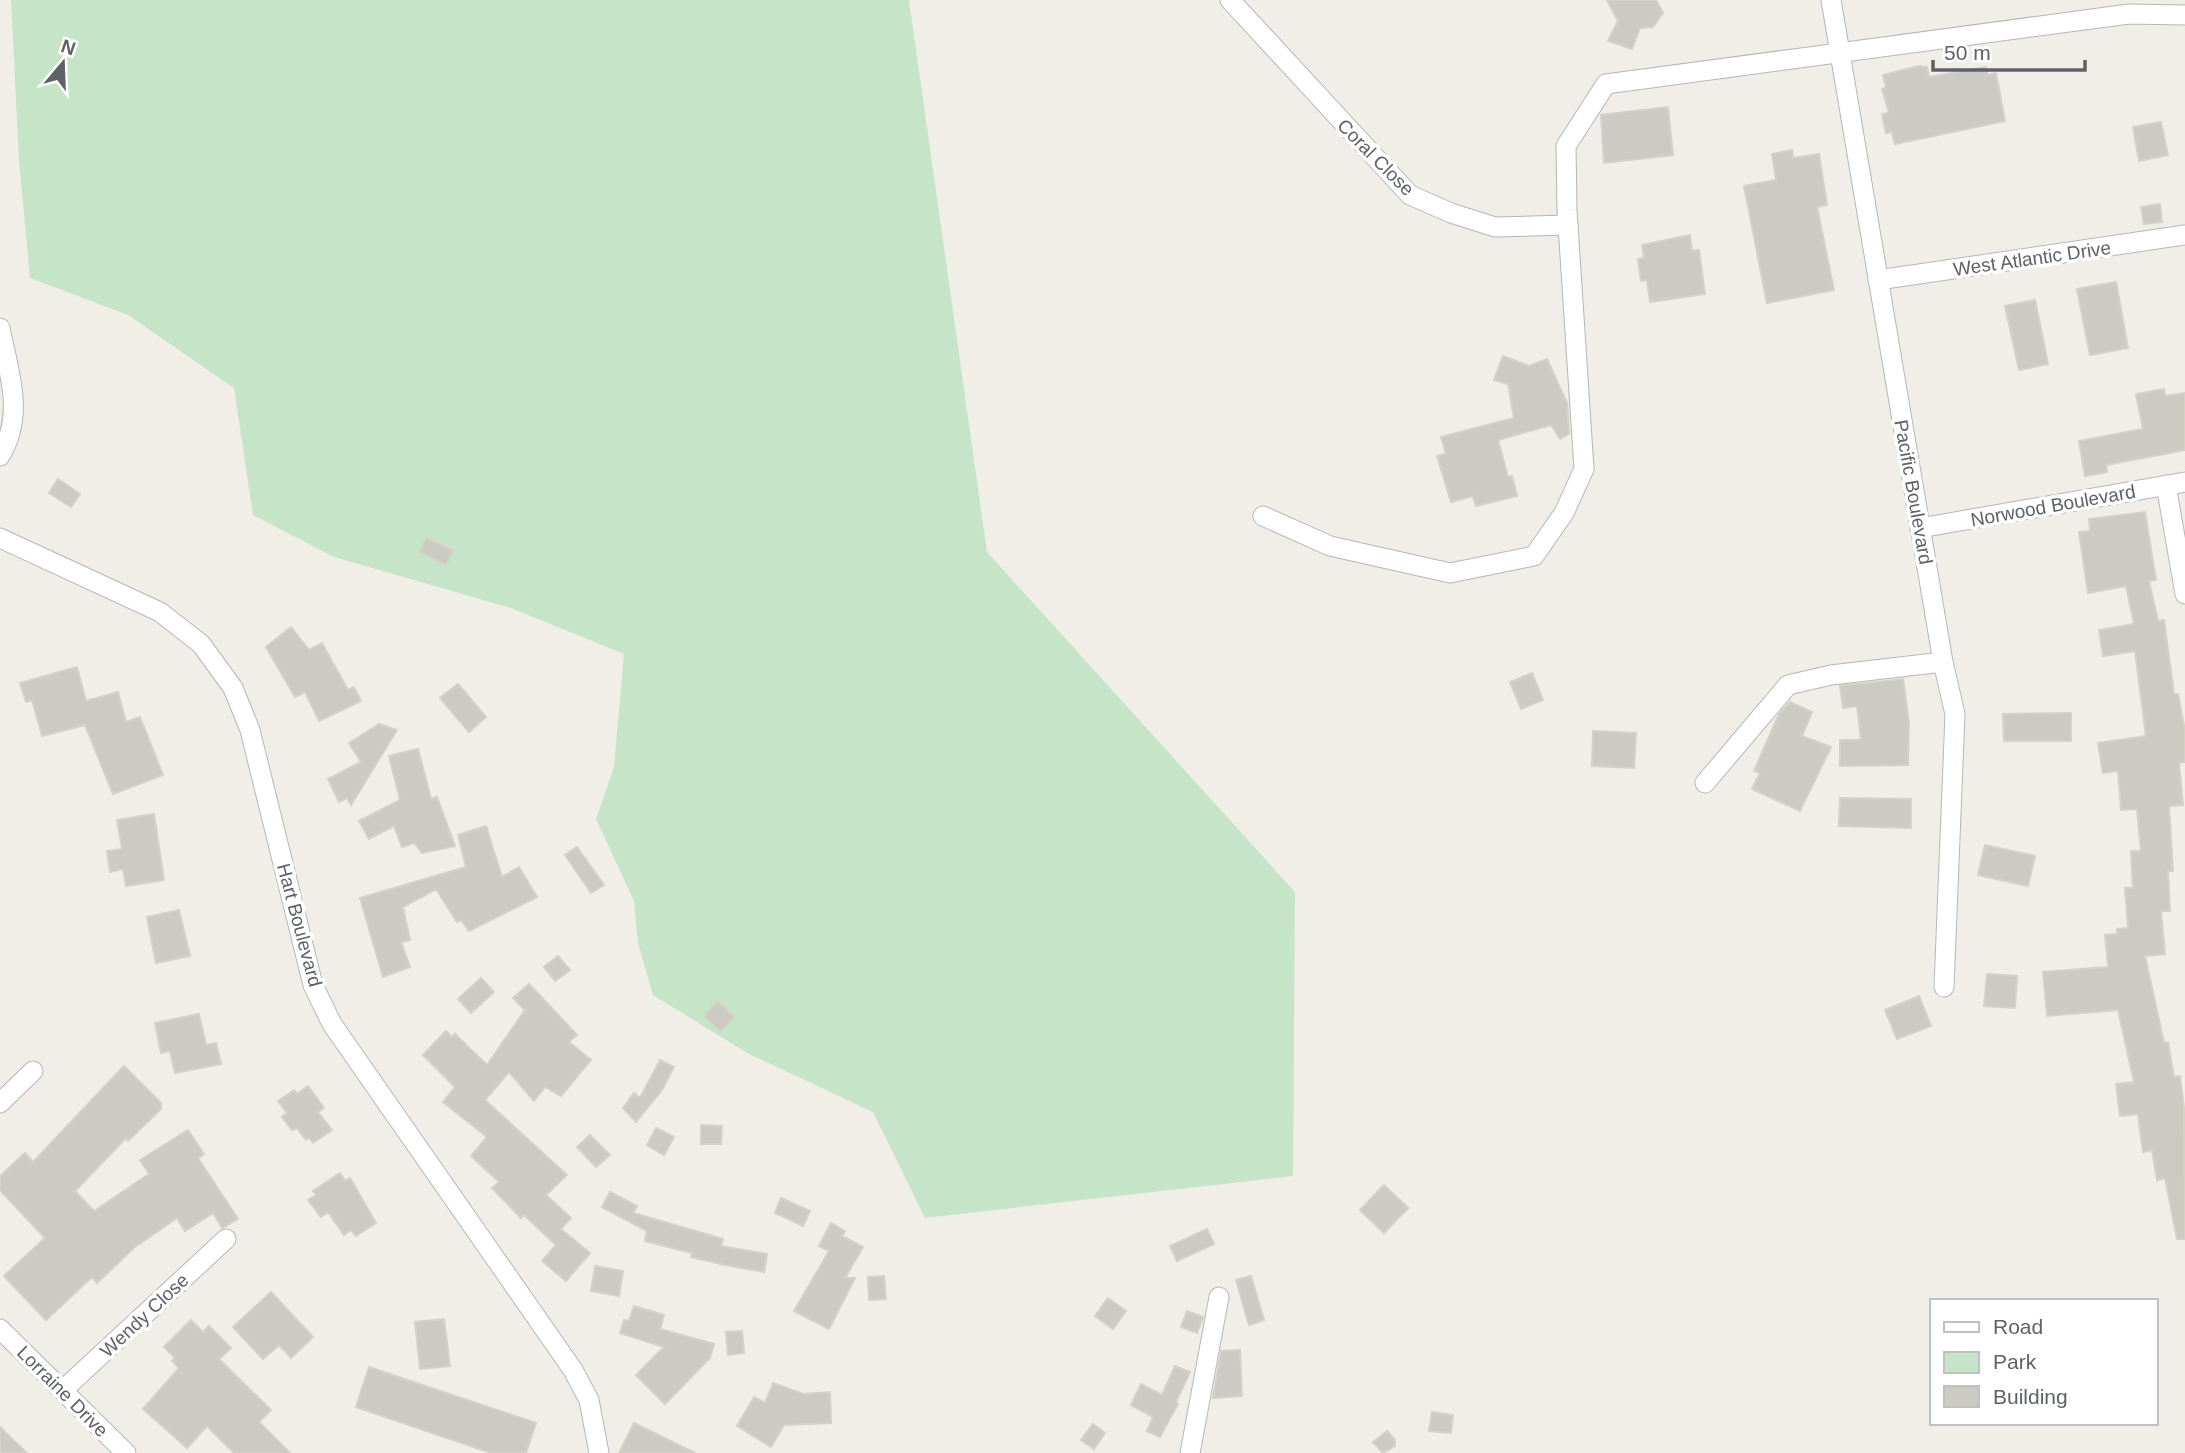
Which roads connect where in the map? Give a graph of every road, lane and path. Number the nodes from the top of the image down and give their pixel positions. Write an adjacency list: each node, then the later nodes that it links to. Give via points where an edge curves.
1 (1230, 0): 5 (street, Coral Close, via 1410,195 1495,227)
2 (1831, 0): 4 (street, Pacific Boulevard)
3 (2185, 15): 4 (street, via 2129,14)
4 (1840, 53): 5 (street, via 1606,84 1566,146); 7 (street, Pacific Boulevard)
5 (1568, 225): 11 (street, via 1584,469 1564,513 1534,556 1450,573 1330,546)
6 (2185, 235): 7 (street, West Atlantic Drive)
7 (1878, 280): 12 (street, Pacific Boulevard)
8 (0, 328): 9 (street, via 15,397 15,420)
9 (0, 456)
10 (2176, 484): 12 (street, Norwood Boulevard); 14 (street)
11 (1263, 516)
12 (1920, 528): 15 (street, Pacific Boulevard)
13 (0, 538): 25 (street, Hart Boulevard, via 160,612 201,644 233,688 250,730 313,985 332,1024 573,1370 589,1400)
14 (2185, 594)
15 (1942, 662): 16 (street, via 1831,675 1788,685); 17 (street, Pacific Boulevard, via 1955,714)
16 (1705, 783)
17 (1944, 986)
18 (33, 1071): 19 (street)
19 (0, 1103)
20 (226, 1239): 23 (street, Wendy Close)
21 (1219, 1297): 26 (street)
22 (0, 1329): 23 (street, Lorraine Drive)
23 (63, 1390): 24 (street, Lorraine Drive)
24 (125, 1453)
25 (599, 1453)
26 (1190, 1453)

